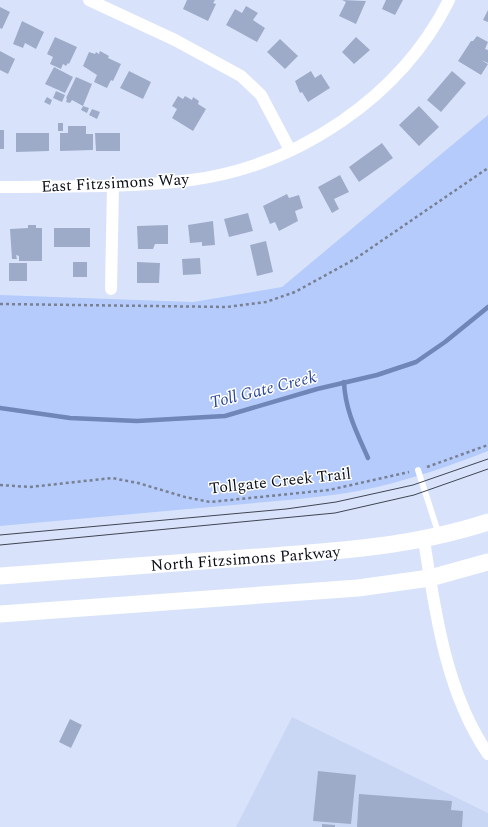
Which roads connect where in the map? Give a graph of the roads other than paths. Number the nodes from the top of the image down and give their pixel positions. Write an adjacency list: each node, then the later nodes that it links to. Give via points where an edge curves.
1 (89, 0): 3 (street, via 175,40 241,76 261,95)
2 (449, 0): 3 (street, East Fitzsimons Way, via 414,55 378,93 338,124)
3 (290, 150): 4 (street, East Fitzsimons Way, via 262,162 219,175 190,180)
4 (113, 185): 5 (street, East Fitzsimons Way); 6 (street)
5 (0, 187)
6 (111, 289)
7 (418, 470): 9 (lane)
8 (488, 522): 9 (main road, North Fitzsimons Parkway)
9 (432, 538): 11 (main road, North Fitzsimons Parkway, via 355,550); 12 (street)
10 (488, 562): 12 (main road)
11 (0, 576)
12 (430, 578): 13 (main road, via 358,588); 14 (street, via 444,647 455,685 470,723)
13 (0, 614)
14 (488, 754)

